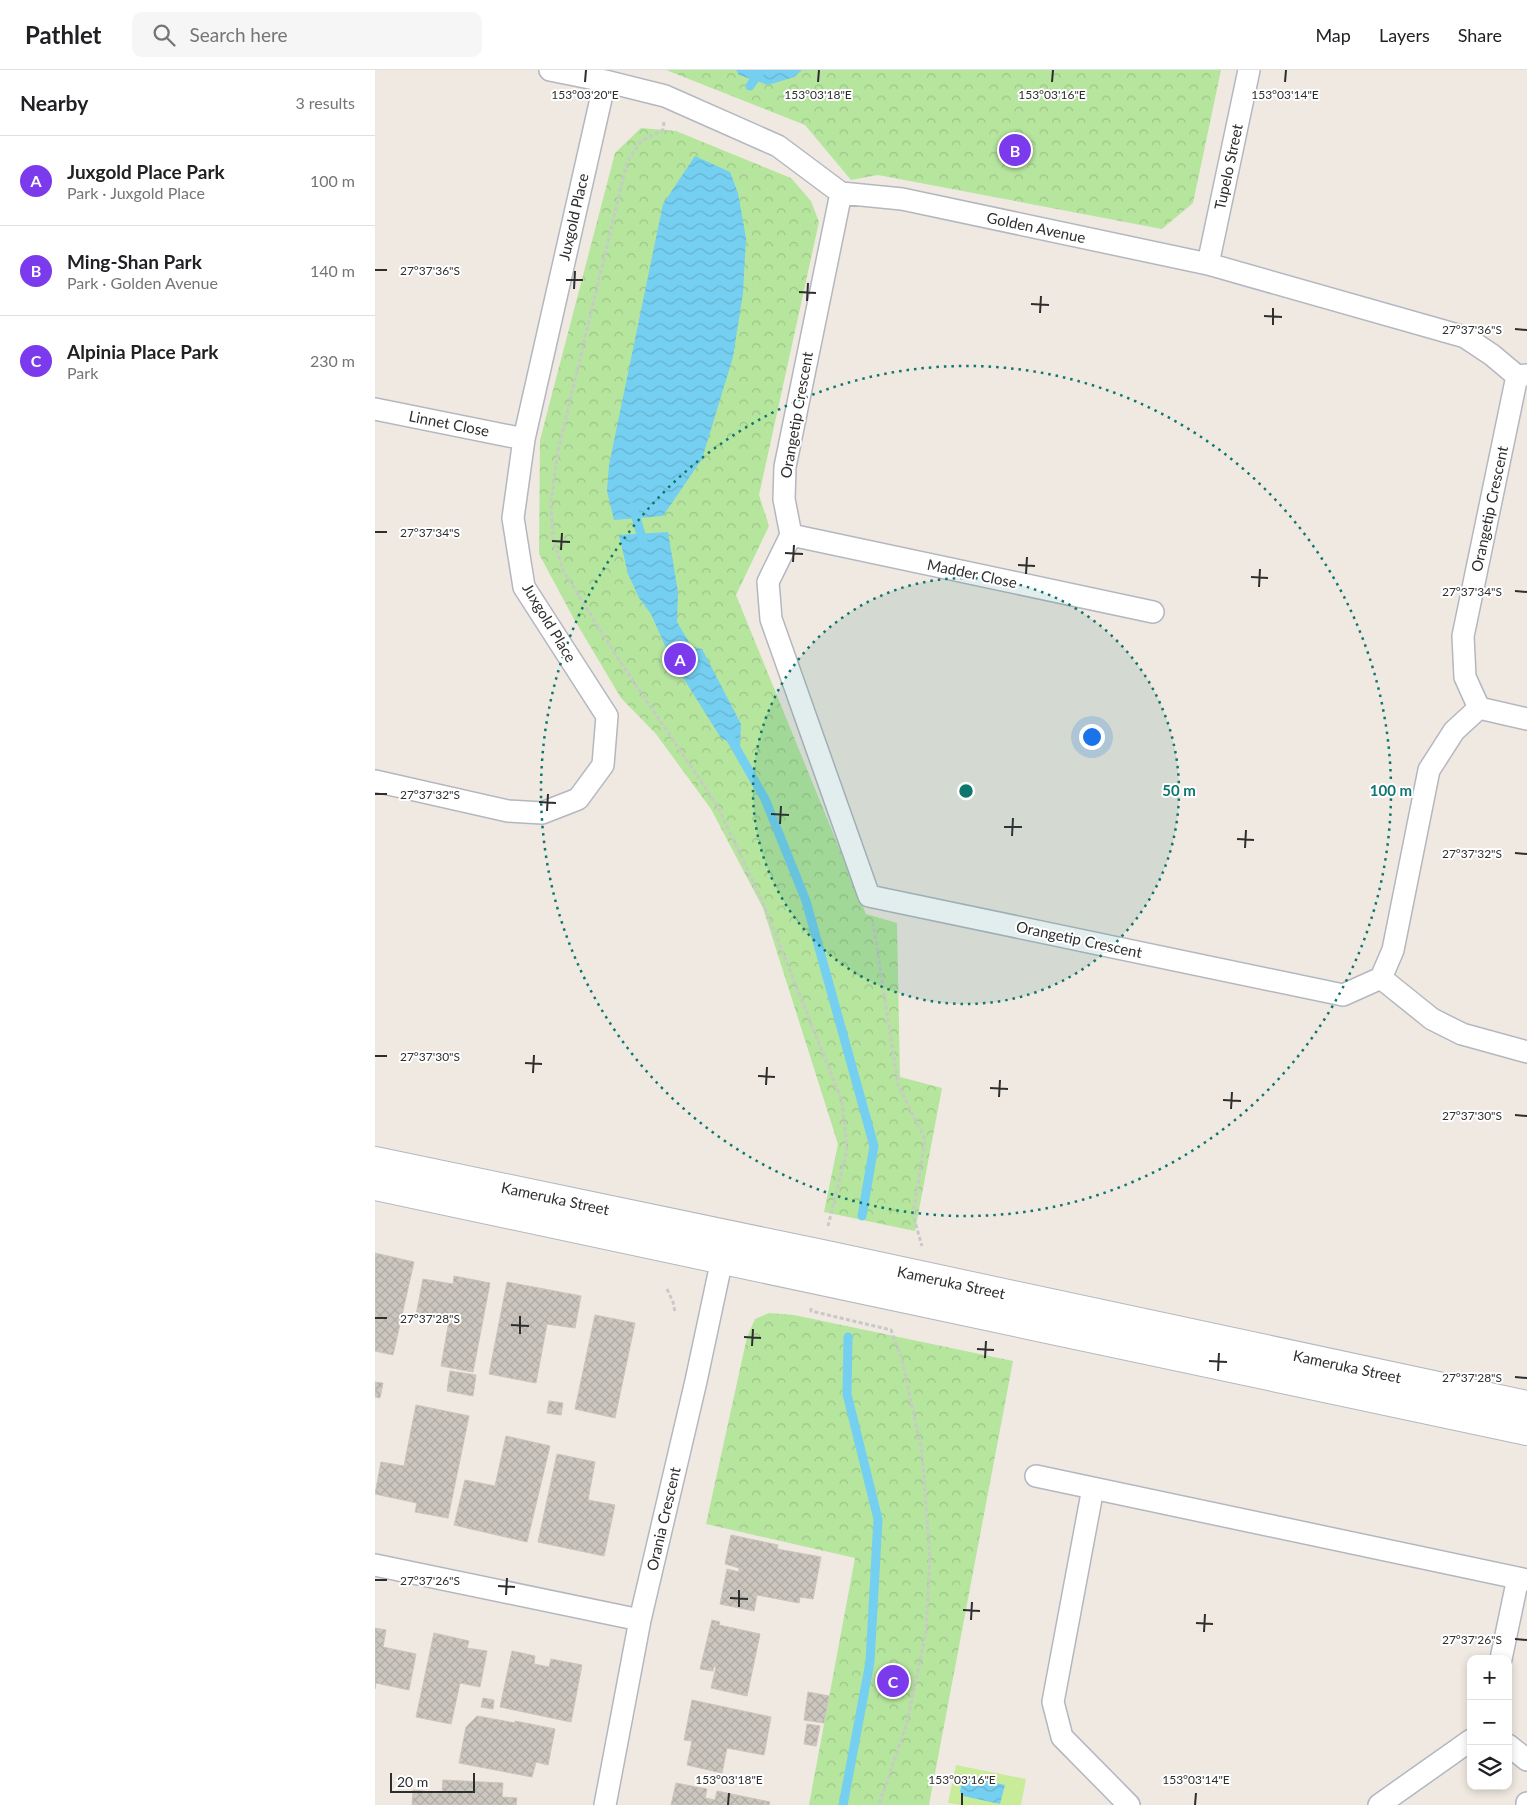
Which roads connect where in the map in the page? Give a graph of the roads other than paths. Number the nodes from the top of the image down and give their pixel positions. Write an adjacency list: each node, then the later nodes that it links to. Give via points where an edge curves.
1 (550, 70): 3 (street)
2 (1249, 70): 5 (street, Tupelo Street)
3 (605, 80): 4 (street, via 665,96 778,146); 8 (street, Juxgold Place)
4 (841, 193): 5 (street, Golden Avenue, via 902,199); 9 (street, Orangetip Crescent, via 785,467 784,499)
5 (1208, 264): 6 (street, Golden Avenue, via 1465,337)
6 (1522, 375): 11 (street, Orangetip Crescent, via 1463,636 1465,677)
7 (375, 410): 8 (street, Linnet Close)
8 (524, 439): 13 (street, Juxgold Place, via 513,518 525,587 607,716 603,765 578,799 542,813 508,811)
9 (791, 535): 10 (street, Madder Close); 14 (street, Orangetip Crescent, via 768,582 771,619 869,896 1343,994)
10 (1153, 612)
11 (1479, 708): 12 (street); 14 (street, via 1454,731 1429,770 1393,950)
12 (1527, 719)
13 (375, 782)
14 (1381, 978): 15 (street, via 1432,1019 1462,1034)
15 (1527, 1052)
16 (375, 1161): 18 (street, Kameruka Street)
17 (375, 1186): 18 (street, Kameruka Street)
18 (725, 1247): 19 (street, Kameruka Street); 26 (street, Orania Crescent)
19 (819, 1267): 20 (street, Kameruka Street, via 934,1279); 21 (street, Kameruka Street)
20 (1527, 1405)
21 (1527, 1431)
22 (1036, 1476): 23 (street)
23 (1093, 1488): 25 (street); 32 (street, via 1053,1702 1062,1737)
24 (375, 1564): 26 (street)
25 (1522, 1579): 27 (street)
26 (640, 1620): 31 (street, Orania Crescent)
27 (1502, 1655)
28 (1467, 1743): 33 (street)
29 (1512, 1748): 30 (street)
30 (1527, 1760)
31 (605, 1805)
32 (1129, 1805)
33 (1379, 1805)

